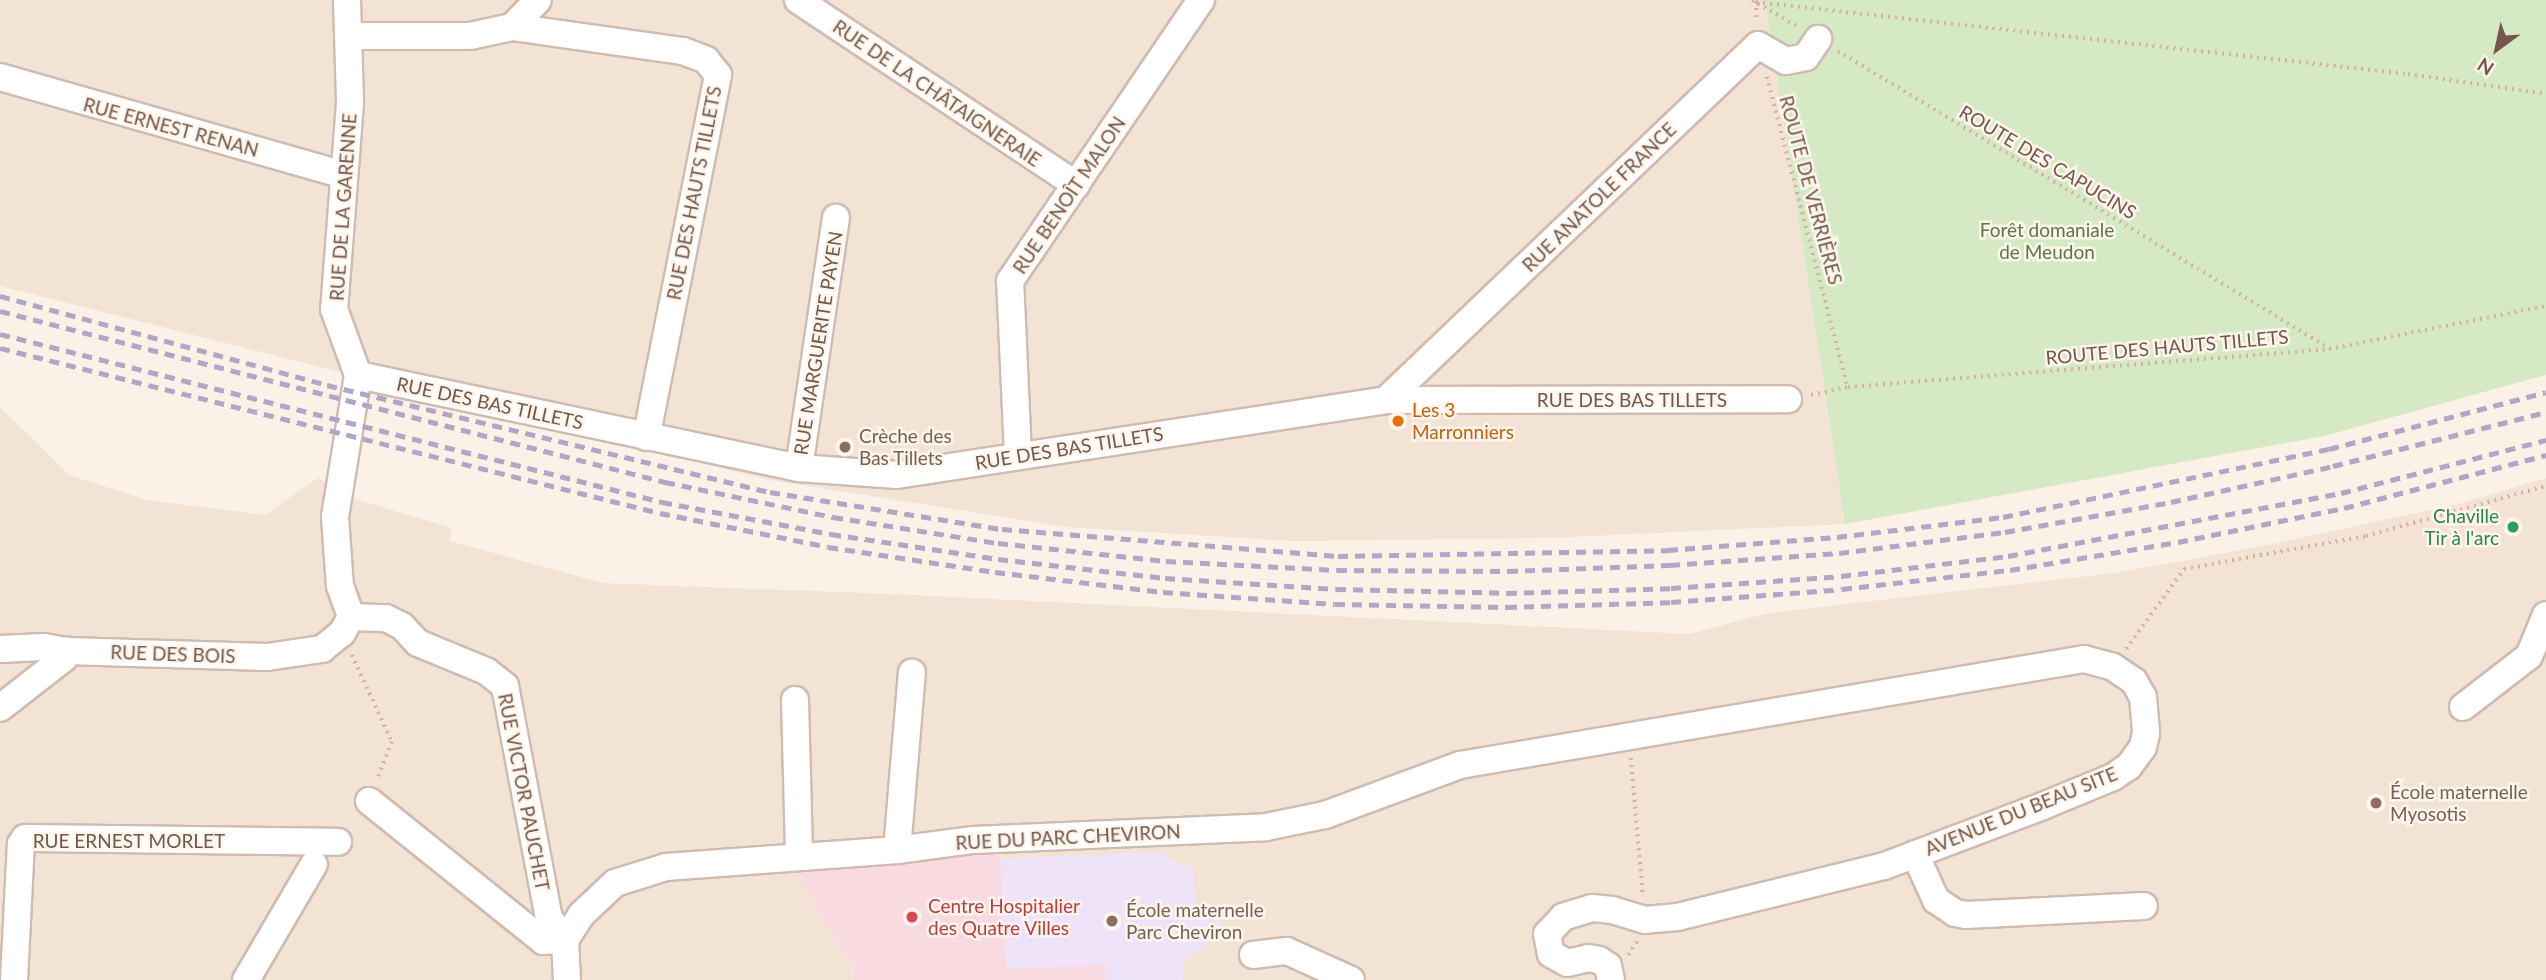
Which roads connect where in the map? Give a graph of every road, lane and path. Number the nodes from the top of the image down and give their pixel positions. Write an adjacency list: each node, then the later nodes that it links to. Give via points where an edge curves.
1 (347, 0): 7 (street, RUE DE LA GARENNE)
2 (538, 0): 6 (street)
3 (798, 0): 13 (street, RUE DE LA CHÂTAIGNERAIE)
4 (1201, 0): 13 (street, RUE BENOÎT MALON)
5 (1755, 1): 8 (path, ROUTE DES CAPUCINS); 9 (path, ROUTE DE VERRIÈRES); 11 (path, via 2408,74)
6 (512, 27): 7 (street, RUE DES HAUTS TILLETS, via 470,36); 21 (street, RUE DES HAUTS TILLETS, via 682,51 706,60 718,75)
7 (348, 36): 12 (street, RUE DE LA GARENNE, via 350,103)
8 (1818, 39): 9 (street, via 1806,57 1786,61); 16 (path, ROUTE DES CAPUCINS)
9 (1758, 45): 18 (path, ROUTE DE VERRIÈRES); 19 (street, RUE ANATOLE FRANCE)
10 (0, 77): 12 (street, RUE ERNEST RENAN, via 333,172)
11 (2546, 94)
12 (344, 171): 17 (street, RUE DE LA GARENNE, via 334,309)
13 (1076, 186): 22 (street, RUE BENOÎT MALON, via 1010,281)
14 (836, 218): 23 (street, RUE MARGUERITE PAYEN)
15 (2546, 306): 16 (path, ROUTE DES HAUTS TILLETS)
16 (2329, 349): 18 (path, ROUTE DES HAUTS TILLETS)
17 (358, 375): 21 (street, RUE DES BAS TILLETS); 26 (street, RUE DE LA GARENNE, via 335,517)
18 (1848, 387): 20 (path, ROUTE DES HAUTS TILLETS)
19 (1386, 400): 20 (street, RUE DES BAS TILLETS); 22 (street, RUE DES BAS TILLETS)
20 (1788, 400)
21 (646, 437): 23 (street, RUE DES BAS TILLETS)
22 (1018, 455): 23 (street, RUE DES BAS TILLETS, via 897,475)
23 (799, 468)
24 (2546, 486): 29 (path, via 2366,536 2184,569)
25 (2546, 615): 33 (street, via 2529,656)
26 (347, 625): 28 (street, RUE DES BOIS, via 321,649 267,657); 35 (path, via 392,742); 43 (street, RUE VICTOR PAUCHET, via 386,618 402,626 418,643 486,671 505,686 549,918)
27 (0, 649): 28 (street, RUE DES BOIS)
28 (67, 651): 32 (street, via 54,667)
29 (2113, 667): 34 (street, AVENUE DU BEAU SITE, via 2084,659); 38 (street, AVENUE DU BEAU SITE, via 2134,681 2147,715 2143,747 2129,766 2055,802)
30 (912, 673): 37 (street)
31 (795, 700): 39 (street)
32 (0, 708)
33 (2463, 708)
34 (1629, 735): 37 (street, RUE DU PARC CHEVIRON, via 1460,765 1325,815 1266,827 973,840); 42 (path)
35 (369, 802): 43 (street, via 543,941)
36 (338, 842): 44 (street, RUE ERNEST MORLET, via 25,838)
37 (897, 850): 39 (street, RUE DU PARC CHEVIRON)
38 (1915, 855): 41 (street, via 1936,900 1955,913); 42 (street, AVENUE DU BEAU SITE, via 1678,917)
39 (799, 856): 43 (street, RUE DU PARC CHEVIRON, via 639,873 600,895)
40 (314, 864): 48 (street)
41 (2144, 906)
42 (1645, 920): 46 (path, via 1626,960); 46 (street, AVENUE DU BEAU SITE, via 1592,908 1563,917 1547,934 1547,946 1559,961 1588,958)
43 (565, 940): 49 (street)
44 (8, 943): 47 (street)
45 (1253, 955): 50 (street, via 1287,951)
46 (1610, 973)
47 (14, 980)
48 (246, 980)
49 (567, 980)
50 (1352, 980)

